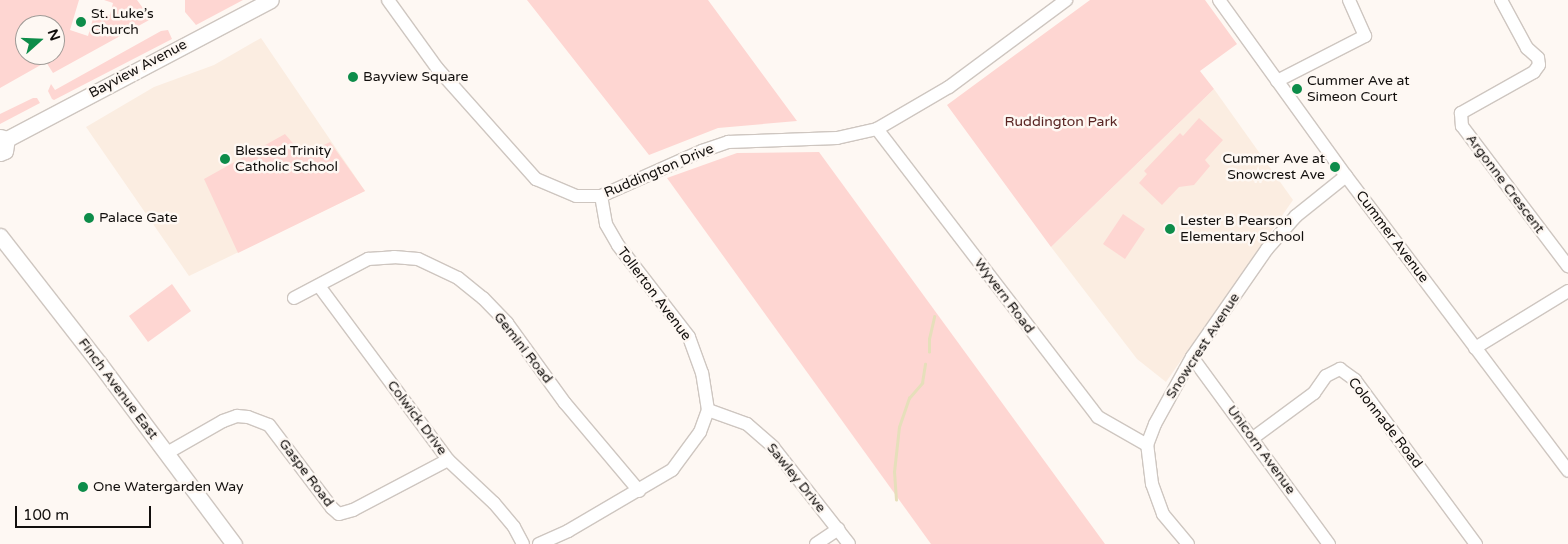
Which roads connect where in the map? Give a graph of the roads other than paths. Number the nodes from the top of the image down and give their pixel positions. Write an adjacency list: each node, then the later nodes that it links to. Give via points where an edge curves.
1 (271, 0): 9 (main road, Bayview Avenue)
2 (388, 0): 12 (street, Ruddington Drive, via 437,68 536,179 576,196)
3 (1066, 0): 8 (street, Ruddington Drive, via 949,87)
4 (1219, 0): 7 (street, Cummer Avenue)
5 (1348, 0): 7 (street, via 1365,36)
6 (1502, 0): 14 (street, Argonne Crescent, via 1526,48 1538,58 1539,65 1534,72 1461,113 1462,126)
7 (1277, 81): 11 (street, Cummer Avenue)
8 (877, 129): 12 (street, Ruddington Drive, via 837,138 728,142); 22 (street, Wyvern Road, via 1098,417)
9 (3, 138): 10 (main road, Bayview Avenue, via 5,150)
10 (0, 153)
11 (1346, 176): 18 (street, Cummer Avenue); 19 (street, Snowcrest Avenue, via 1296,216 1266,249)
12 (601, 196): 20 (street, Tollerton Avenue, via 606,224 618,245 689,337 702,373)
13 (0, 236): 23 (main road, Finch Avenue East)
14 (1568, 266)
15 (319, 286): 17 (street, Gemini Road); 24 (street, Colwick Drive); 26 (street, Gemini Road, via 368,259 394,257 418,259 458,278 507,323 565,403)
16 (1568, 291): 18 (street)
17 (294, 298)
18 (1475, 348): 25 (street, Cummer Avenue)
19 (1192, 357): 21 (street, Unicorn Avenue); 22 (street, Snowcrest Avenue)
20 (708, 410): 26 (street, via 700,432 672,470); 27 (street, Sawley Drive, via 747,424 773,447)
21 (1253, 438): 34 (street, Unicorn Avenue); 35 (street, Colonnade Road, via 1314,393 1326,376 1340,369 1355,380)
22 (1146, 445): 33 (street, via 1152,484 1163,514)
23 (167, 453): 24 (street, Gaspe Road, via 223,421 248,416 270,424 339,514 353,510); 28 (main road, Finch Avenue East)
24 (448, 460): 29 (street, Colwick Drive, via 494,503)
25 (1568, 471)
26 (639, 491): 30 (street)
27 (838, 529): 31 (street); 32 (street, Sawley Drive)
28 (234, 544)
29 (523, 544)
30 (539, 544)
31 (816, 544)
32 (848, 544)
33 (1188, 544)
34 (1329, 544)
35 (1476, 544)

